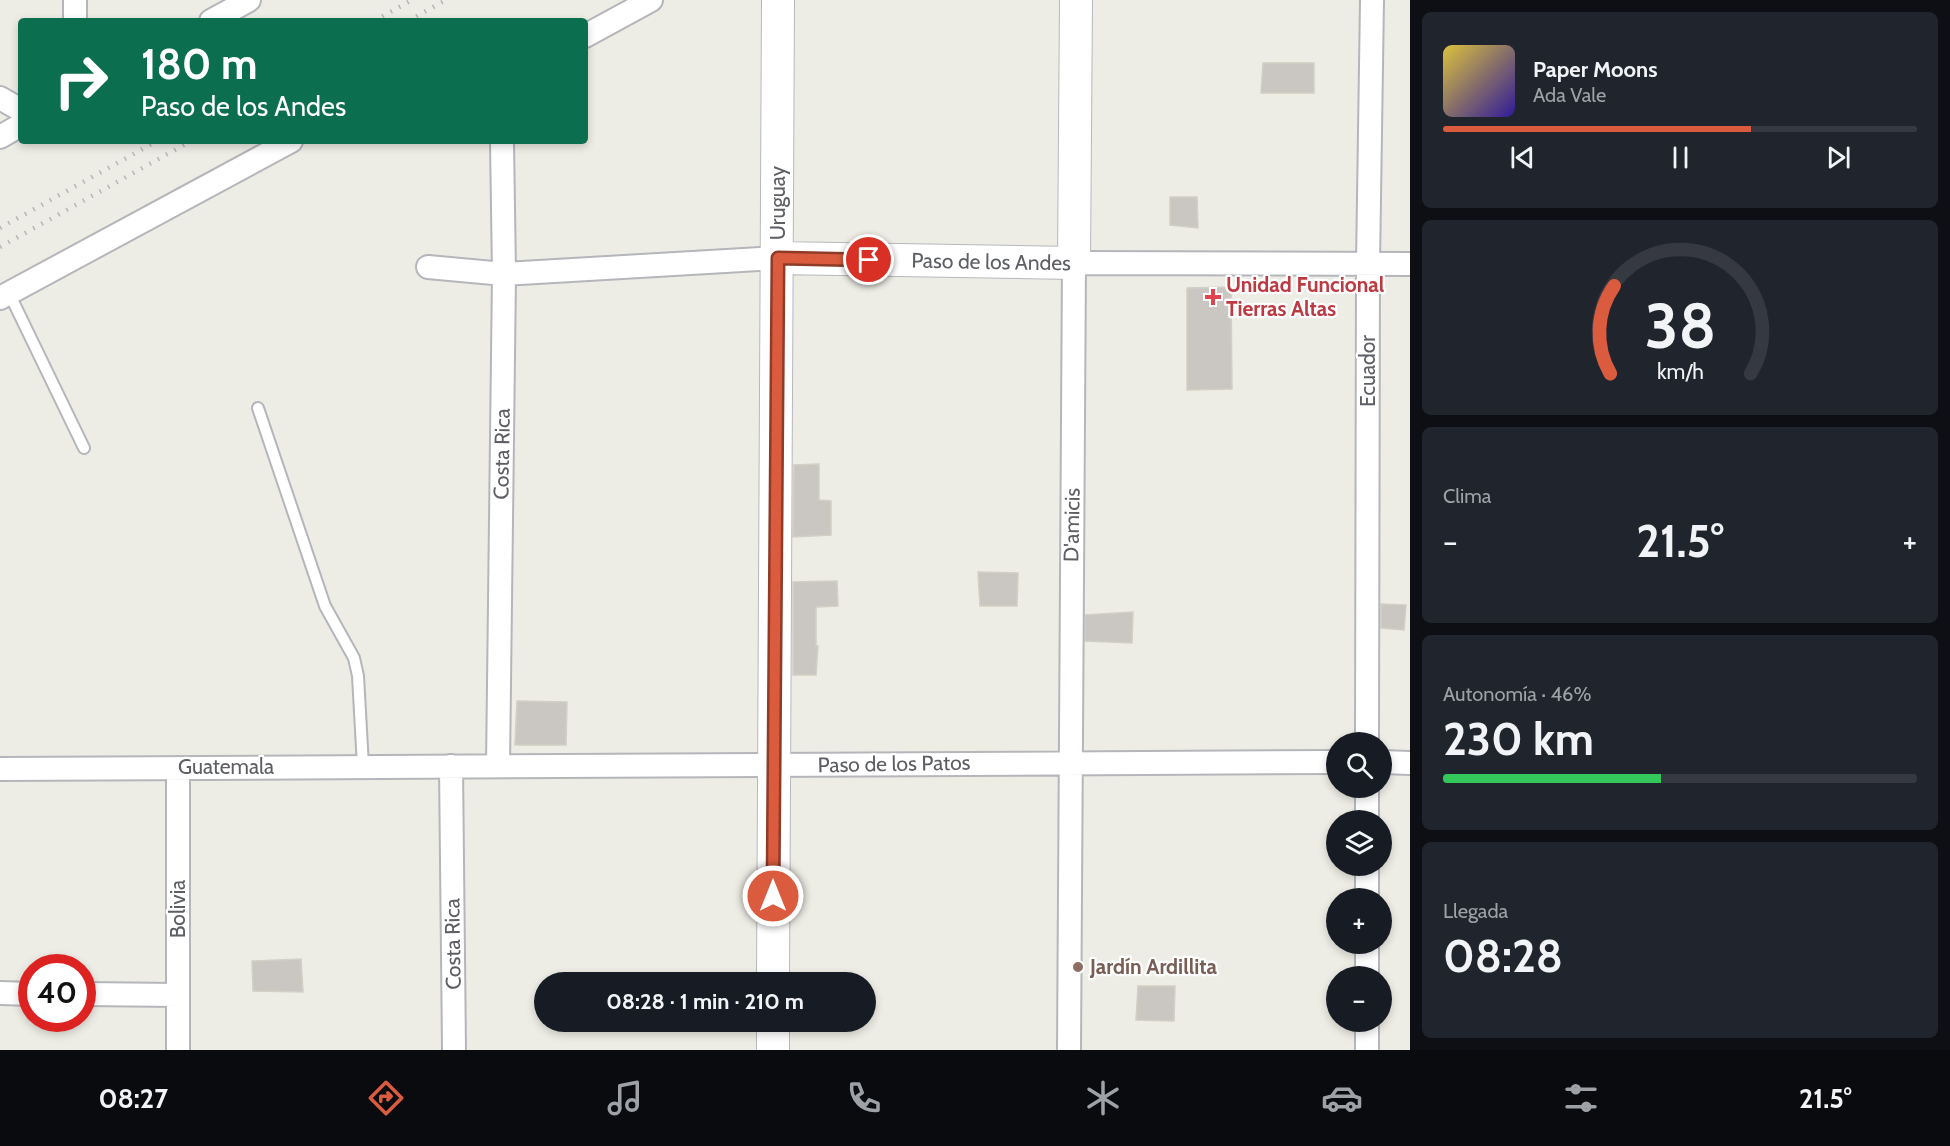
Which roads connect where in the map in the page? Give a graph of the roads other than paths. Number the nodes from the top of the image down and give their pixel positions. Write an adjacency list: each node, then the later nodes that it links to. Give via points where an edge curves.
1 (75, 0): 7 (street)
2 (249, 0): 8 (street)
3 (651, 0): 9 (street)
4 (778, 0): 16 (street, Uruguay)
5 (1076, 0): 17 (street, D'amicis)
6 (1372, 0): 18 (street, Ecuador)
7 (75, 18)
8 (216, 18)
9 (588, 34)
10 (0, 98): 11 (street)
11 (18, 108)
12 (18, 127): 13 (street)
13 (0, 136)
14 (285, 144): 22 (street)
15 (502, 144): 21 (street, Costa Rica)
16 (778, 258): 17 (street, Paso de los Andes); 21 (street, Paso de los Andes); 33 (street, Uruguay)
17 (1074, 263): 18 (street, Paso de los Andes); 26 (street, D'amicis)
18 (1368, 264): 19 (street, Paso de los Andes); 25 (street, Ecuador)
19 (1410, 264)
20 (428, 267): 21 (street, Paso de los Andes)
21 (504, 274): 32 (street, Costa Rica)
22 (5, 296): 24 (lane)
23 (258, 408): 30 (lane, via 326,606 354,658)
24 (84, 448)
25 (1367, 732)
26 (1070, 762): 27 (street, Paso de los Patos); 33 (street, Paso de los Patos); 46 (street, D'amicis)
27 (1326, 762)
28 (1392, 762): 29 (street)
29 (1410, 763)
30 (363, 766): 31 (street, Guatemala); 34 (street, Guatemala)
31 (451, 766): 32 (street, Paso de los Patos); 44 (street, Costa Rica)
32 (498, 766): 33 (street, Paso de los Patos)
33 (773, 766): 36 (street, Uruguay)
34 (178, 768): 35 (street, Guatemala); 40 (street, Bolivia)
35 (0, 769)
36 (773, 972)
37 (0, 993): 38 (street)
38 (18, 994)
39 (96, 994): 40 (street)
40 (178, 995): 43 (street, Bolivia)
41 (773, 1032): 45 (street)
42 (1367, 1032): 47 (street)
43 (178, 1050)
44 (454, 1050)
45 (773, 1050)
46 (1070, 1050)
47 (1367, 1050)

